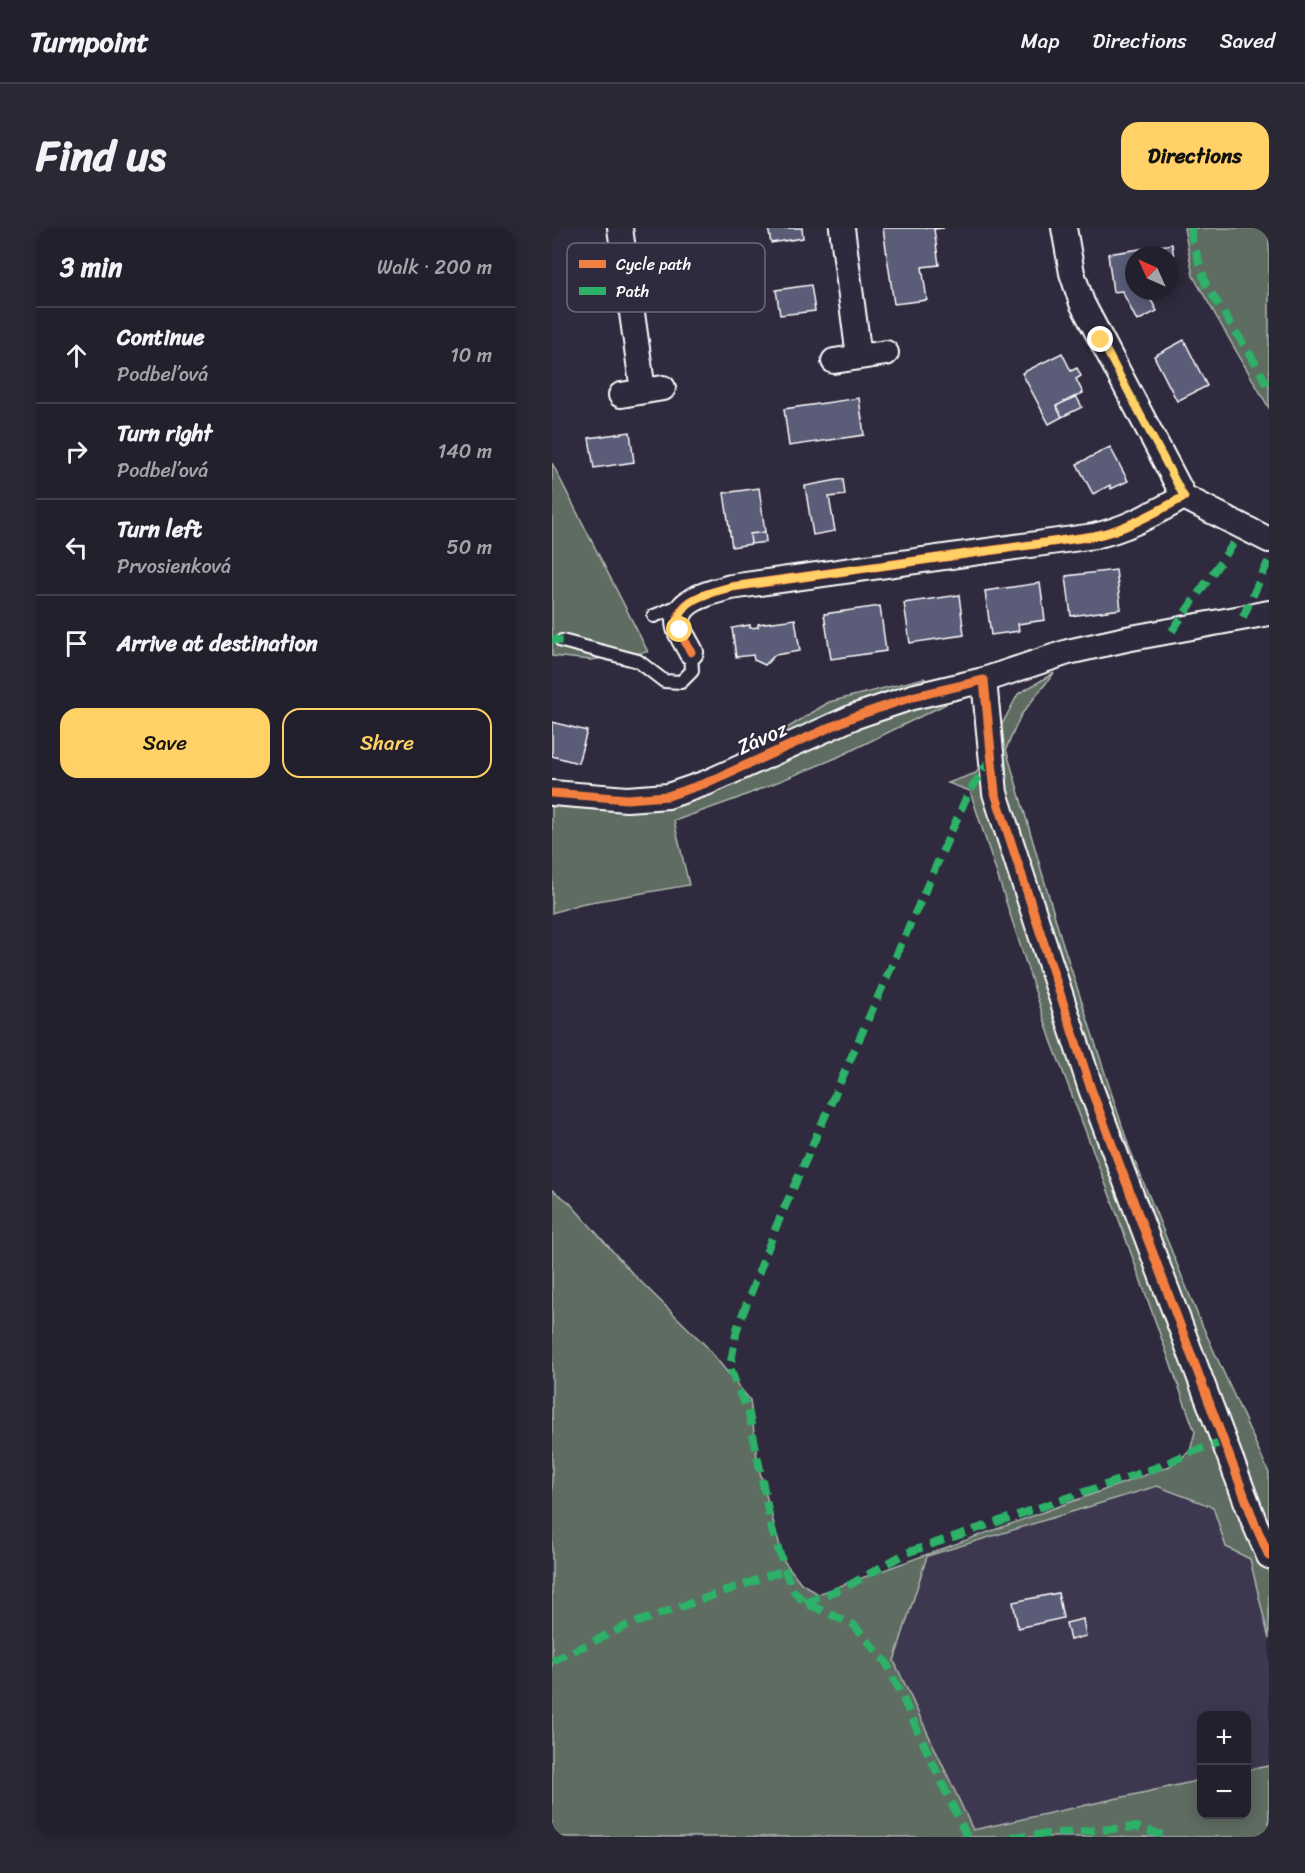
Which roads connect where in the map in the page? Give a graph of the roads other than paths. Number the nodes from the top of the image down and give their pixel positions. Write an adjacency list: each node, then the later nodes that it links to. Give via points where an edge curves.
1 (620, 228): 4 (street)
2 (842, 228): 7 (street)
3 (1064, 228): 10 (street, via 1082,303)
4 (622, 243)
5 (631, 312): 9 (street)
6 (886, 353): 7 (street)
7 (860, 357): 8 (street)
8 (834, 361)
9 (642, 392)
10 (1184, 497): 11 (street); 12 (street, via 1114,531 731,587)
11 (1269, 540)
12 (690, 602): 14 (lane); 16 (street, via 681,610 678,621)
13 (1269, 613): 17 (street, Závoz, via 1068,652)
14 (654, 616)
15 (562, 641): 16 (lane, via 638,661 664,681 681,682 692,671)
16 (691, 652)
17 (984, 681): 18 (street, Závoz, via 912,697 853,717 668,796 627,799); 19 (street, via 995,793 1091,1089)
18 (552, 793)
19 (1269, 1556)

